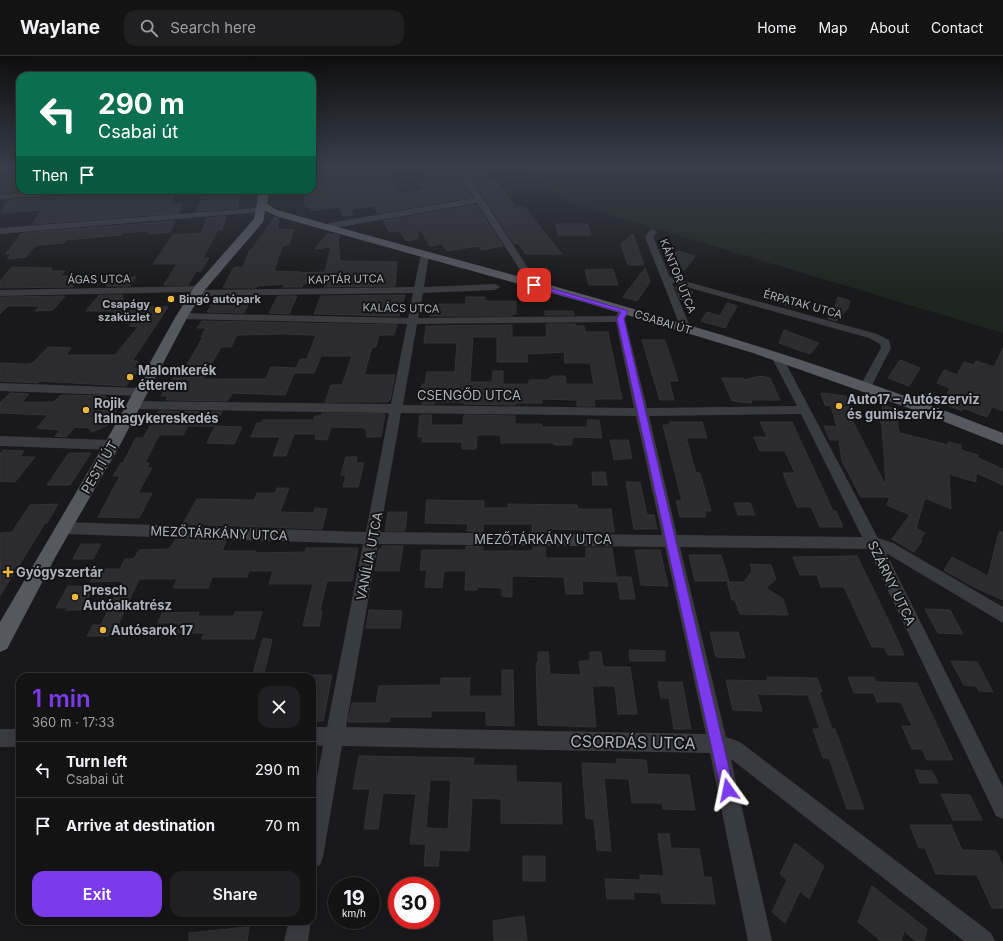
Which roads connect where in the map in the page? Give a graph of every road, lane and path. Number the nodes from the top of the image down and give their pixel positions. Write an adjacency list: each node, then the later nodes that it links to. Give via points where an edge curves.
1 (261, 206): 5 (main road, PESTI ÚT)
2 (277, 206): 6 (main road, CSABAI ÚT)
3 (443, 206): 7 (street)
4 (483, 206): 12 (street)
5 (260, 210): 6 (main road, CSABAI ÚT); 8 (street); 15 (main road, PESTI ÚT, via 255,226)
6 (293, 218): 7 (main road, CSABAI ÚT)
7 (329, 226): 10 (main road, CSABAI ÚT)
8 (0, 231)
9 (654, 232): 11 (street, KÁNTOR UTCA, via 649,237)
10 (425, 254): 12 (main road, CSABAI ÚT); 14 (street, VANÍLIA UTCA)
11 (667, 279): 20 (street, KÁNTOR UTCA); 22 (street, ÉRPATAK UTCA, via 873,336 885,342 886,348)
12 (534, 285): 17 (main road, CSABAI ÚT)
13 (495, 287): 14 (street, KAPTÁR UTCA)
14 (419, 290): 15 (street, KAPTÁR UTCA); 19 (street, VANÍLIA UTCA)
15 (198, 291): 16 (street, ÁGAS UTCA); 18 (main road, PESTI ÚT)
16 (0, 293)
17 (622, 315): 19 (street, KALÁCS UTCA); 20 (main road, CSABAI ÚT); 27 (street)
18 (182, 316): 19 (street, KALÁCS UTCA); 24 (main road, PESTI ÚT)
19 (414, 321): 25 (street, VANÍLIA UTCA)
20 (686, 329): 21 (main road, CSABAI ÚT)
21 (778, 358): 22 (main road, CSABAI ÚT); 26 (street, SZÁRNY UTCA)
22 (866, 386): 28 (main road, CSABAI ÚT)
23 (0, 387): 24 (street, CSENGŐD UTCA)
24 (137, 399): 25 (street, CSENGŐD UTCA); 30 (main road, PESTI ÚT)
25 (397, 410): 27 (street, CSENGŐD UTCA); 32 (street, VANÍLIA UTCA)
26 (805, 410): 27 (street, CSENGŐD UTCA); 34 (street, SZÁRNY UTCA)
27 (643, 412): 33 (street)
28 (1003, 439)
29 (0, 441): 30 (street)
30 (112, 445): 31 (main road, PESTI ÚT)
31 (64, 528): 32 (street, MEZŐTÁRKÁNY UTCA); 36 (main road, PESTI ÚT)
32 (373, 538): 33 (street, MEZŐTÁRKÁNY UTCA); 38 (street, VANÍLIA UTCA)
33 (672, 540): 34 (street, MEZŐTÁRKÁNY UTCA); 41 (street)
34 (873, 543): 35 (street, MEZŐTÁRKÁNY UTCA, via 888,547); 42 (street, SZÁRNY UTCA)
35 (1003, 616)
36 (0, 642)
37 (316, 736): 38 (street, CSORDÁS UTCA)
38 (335, 736): 41 (street, CSORDÁS UTCA); 43 (street, VANÍLIA UTCA)
39 (0, 738): 40 (street)
40 (16, 738)
41 (718, 744): 46 (street); 47 (street, CSORDÁS UTCA, via 733,749)
42 (1003, 809)
43 (316, 836)
44 (299, 925): 45 (street)
45 (296, 941)
46 (760, 941)
47 (984, 941)

